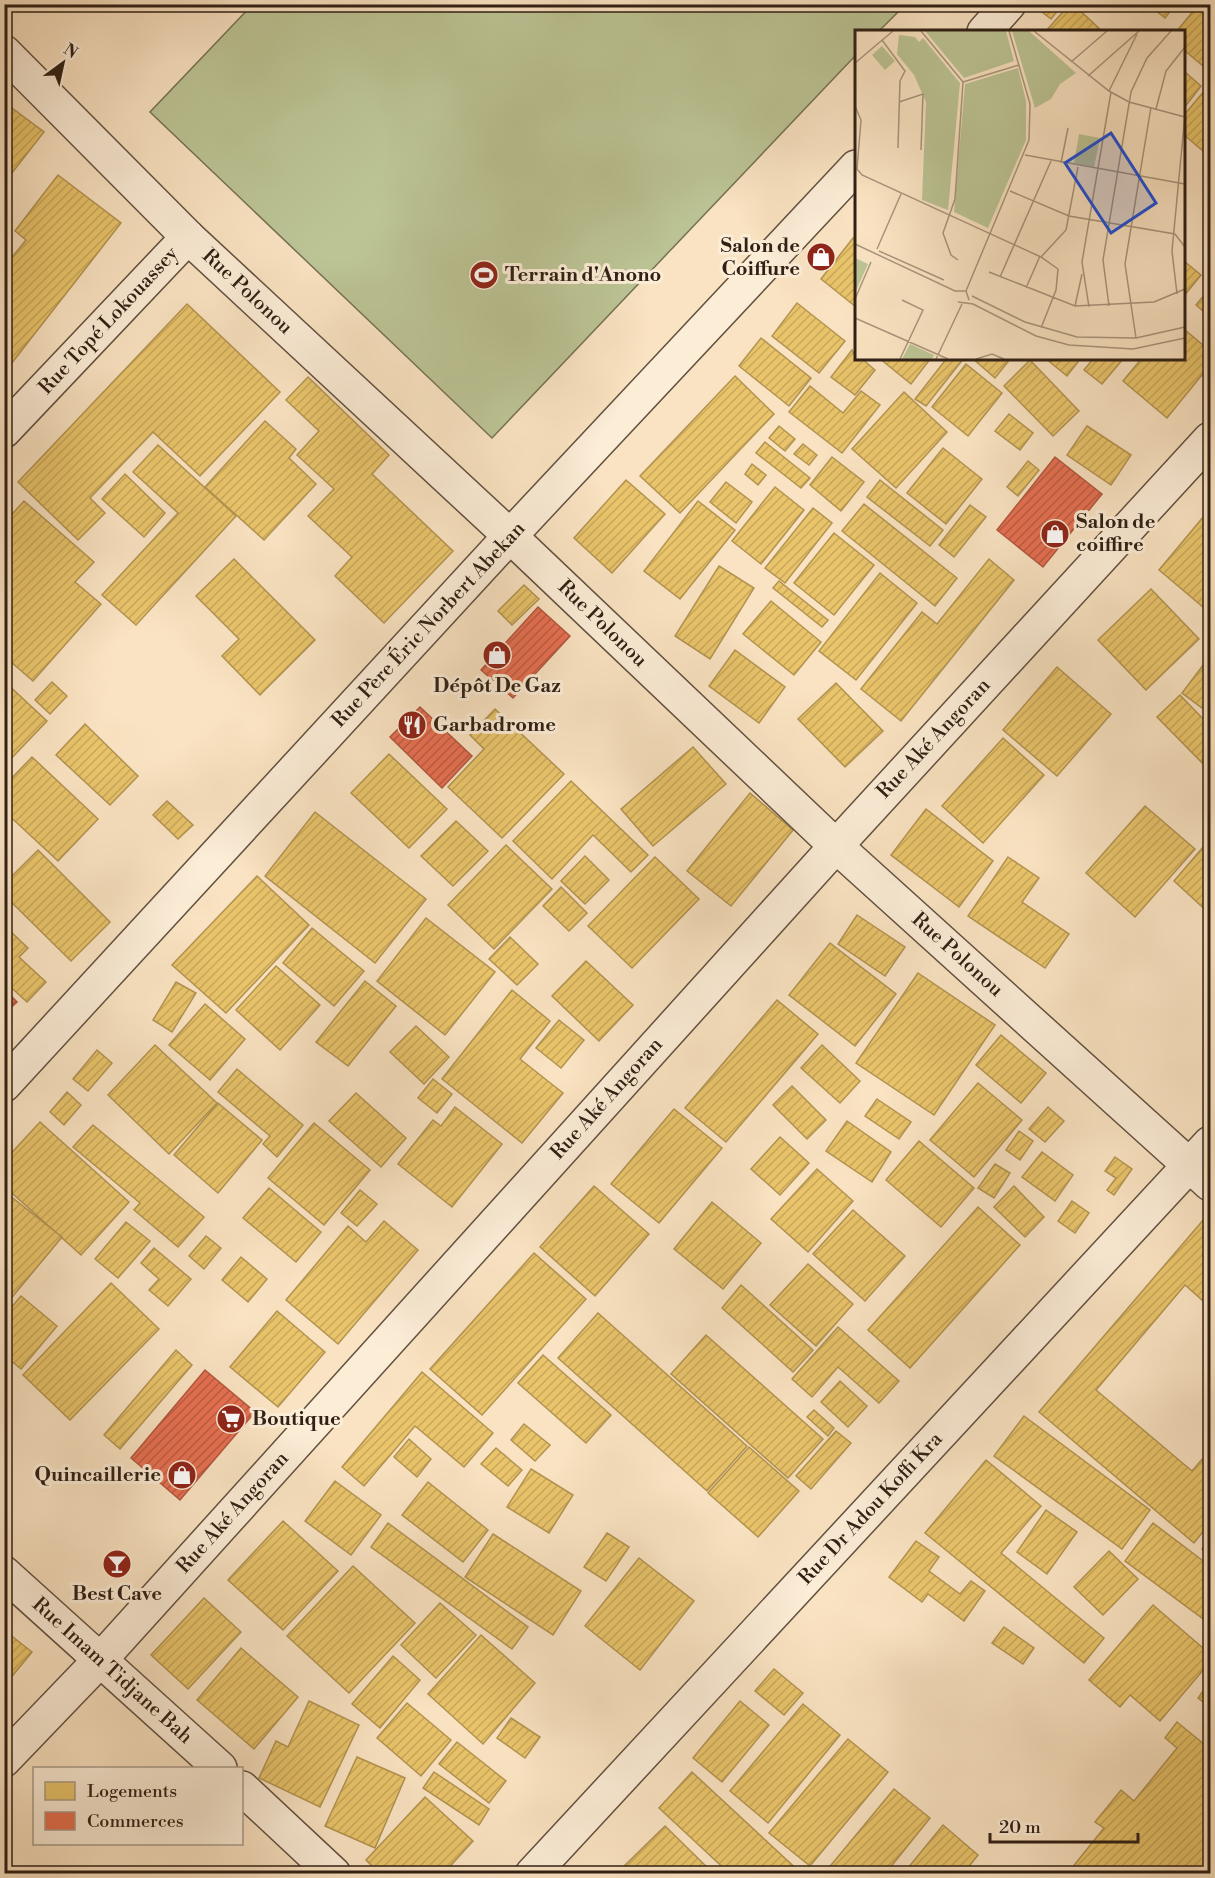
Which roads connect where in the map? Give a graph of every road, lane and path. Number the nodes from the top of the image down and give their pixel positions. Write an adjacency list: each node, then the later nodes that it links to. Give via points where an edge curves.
1 (1009, 4): 2 (street)
2 (986, 30)
3 (4, 52): 5 (street, Rue Polonou)
4 (855, 168): 8 (street, Rue Père Éric Norbert Abekan)
5 (188, 237): 6 (street, Rue Topé Lokouassey); 8 (street, Rue Polonou)
6 (4, 431)
7 (1210, 439): 9 (street, Rue Aké Angoran)
8 (510, 536): 9 (street, Rue Polonou); 10 (street, Rue Père Éric Norbert Abekan)
9 (836, 846): 11 (street, Rue Polonou); 13 (street, Rue Aké Angoran)
10 (4, 1085)
11 (1204, 1164): 18 (street, Rue Dr Adou Koffi Kra)
12 (4, 1574): 13 (street, Rue Imam Tidjane Bah)
13 (101, 1659): 14 (street, Rue Aké Angoran); 15 (street, Rue Imam Tidjane Bah)
14 (4, 1760)
15 (219, 1767)
16 (243, 1789): 17 (street)
17 (334, 1874)
18 (531, 1874)

